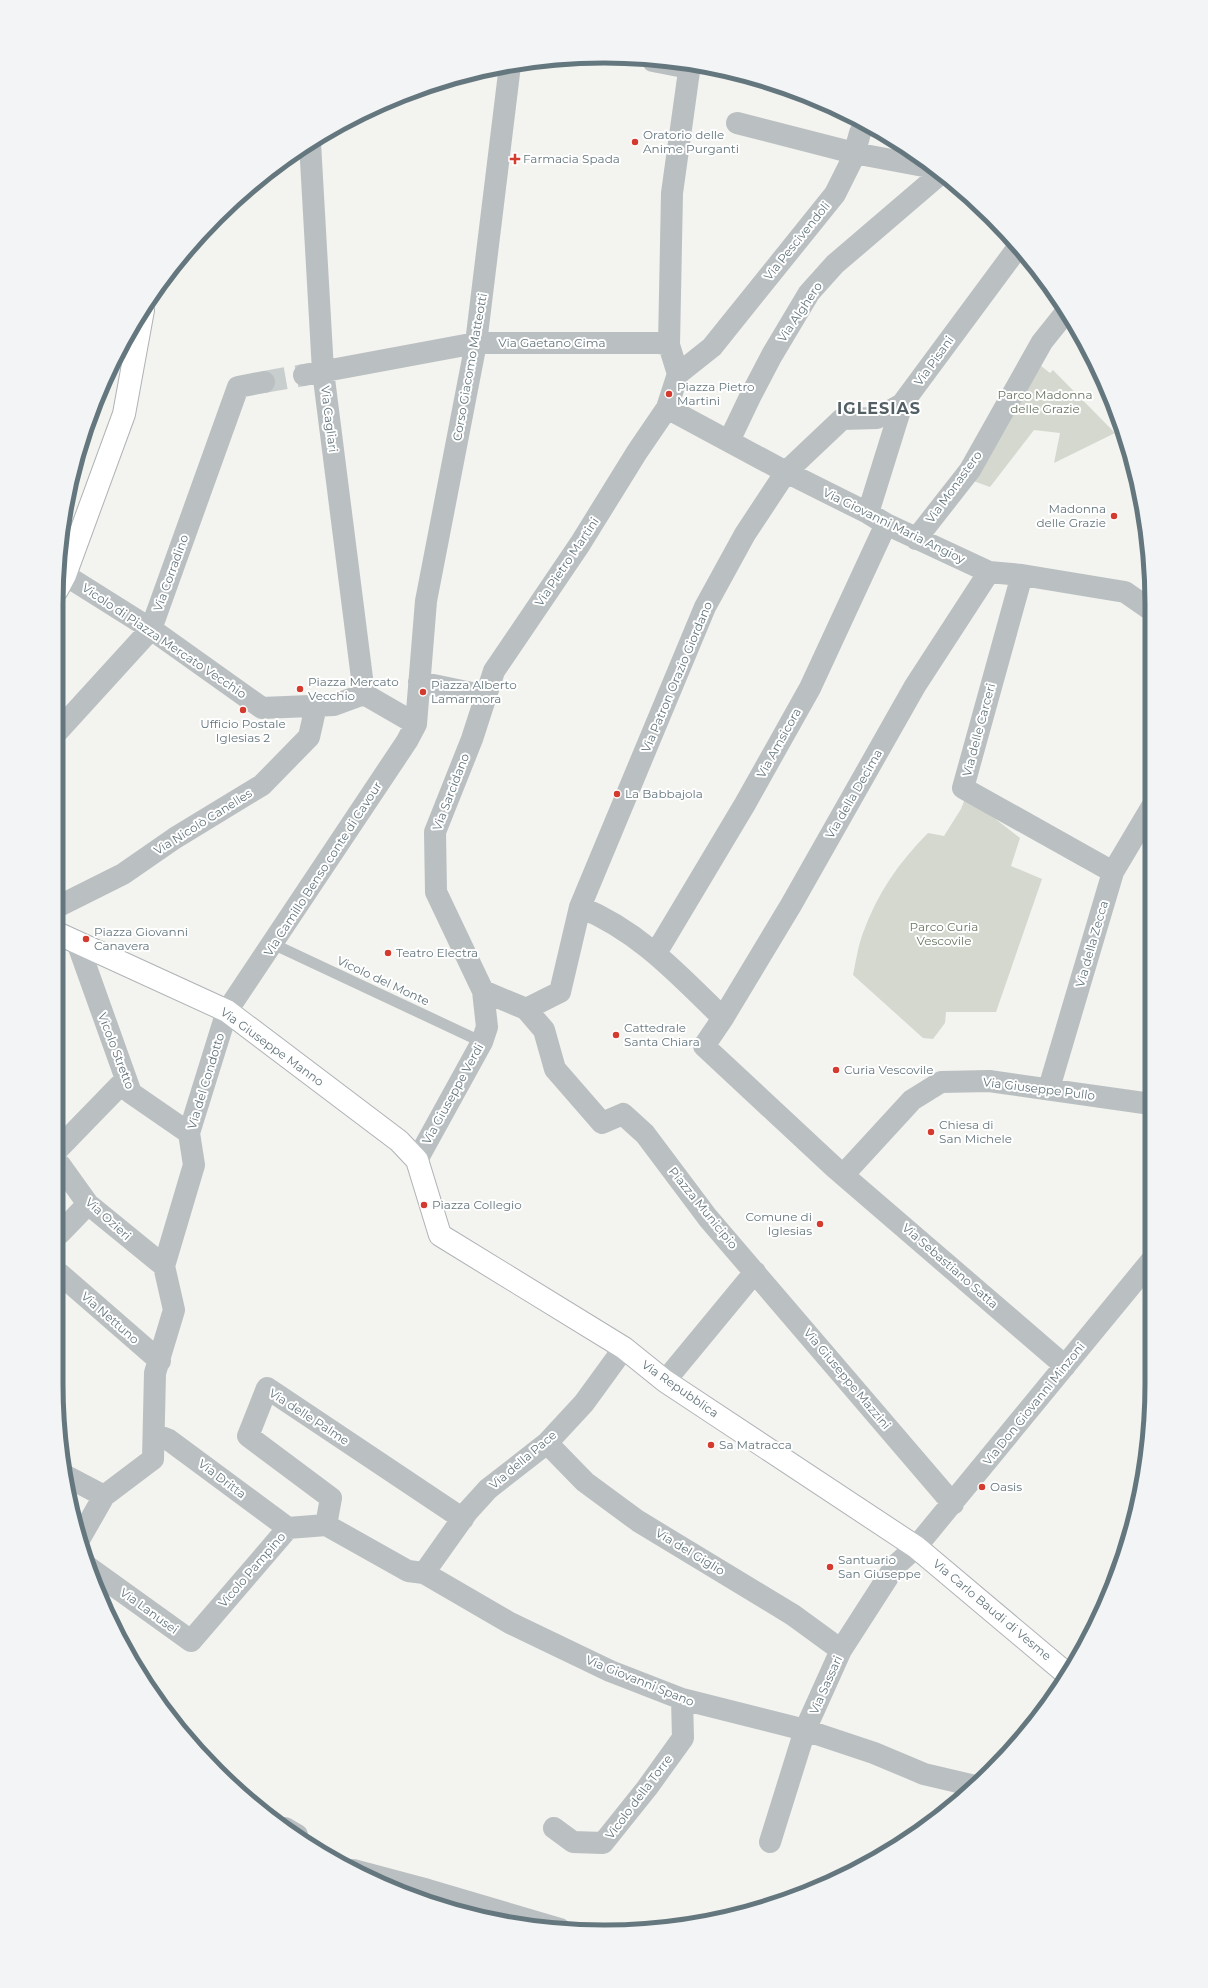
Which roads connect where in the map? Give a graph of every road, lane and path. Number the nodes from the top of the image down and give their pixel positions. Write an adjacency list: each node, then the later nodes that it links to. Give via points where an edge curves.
1 (688, 70): 12 (street, via 672,193)
2 (509, 71): 13 (street, Corso Giacomo Matteotti)
3 (736, 124): 6 (street)
4 (863, 129): 6 (street, Via Pescivendoli)
5 (310, 150): 14 (street, Via Cagliari)
6 (854, 153): 7 (street); 15 (street, Via Pescivendoli, via 835,194 712,347)
7 (919, 164)
8 (936, 177): 19 (street, Via Alghero, via 835,264 809,294 772,355)
9 (1015, 252): 17 (street, Via Pisani)
10 (1062, 317): 23 (street, Via Monastero, via 1042,342 970,470)
11 (142, 323): 25 (main road, via 124,414)
12 (666, 341): 13 (street, Via Gaetano Cima); 15 (street)
13 (476, 343): 14 (street, Via Gaetano Cima); 31 (street, Corso Giacomo Matteotti, via 426,601)
14 (314, 373): 32 (street, Via Cagliari)
15 (678, 374): 18 (street)
16 (264, 382): 29 (street, Via Corradino, via 238,387)
17 (902, 404): 20 (street, Via Patron Orazio Giordano, via 877,418 842,419); 21 (street, Via Pisani)
18 (672, 411): 19 (street, Via Giovanni Maria Angioy); 30 (street, Via Pietro Martini, via 637,452 580,544)
19 (729, 441): 20 (street, Via Giovanni Maria Angioy)
20 (786, 472): 21 (street, Via Giovanni Maria Angioy); 40 (street, Via Patron Orazio Giordano, via 745,534 705,607)
21 (868, 513): 22 (street, Via Giovanni Maria Angioy)
22 (886, 524): 23 (street, Via Giovanni Maria Angioy); 43 (street, Via Amsicora, via 810,688 745,804)
23 (916, 539): 24 (street, Via Giovanni Maria Angioy)
24 (989, 572): 26 (street, Via Giovanni Maria Angioy); 47 (street, Via della Decima, via 915,686 791,905)
25 (64, 575)
26 (1022, 575): 28 (street, Via Giovanni Maria Angioy, via 1125,592); 38 (street, Via delle Carceri, via 963,788)
27 (64, 584): 29 (street, Vicolo di Piazza Mercato Vecchio)
28 (1145, 606)
29 (151, 629): 34 (street, Vicolo di Piazza Mercato Vecchio, via 262,708); 36 (street, Via Corradino)
30 (494, 671): 33 (street, Via Sarcidano)
31 (419, 682): 33 (street); 35 (street)
32 (364, 694): 34 (street, via 334,705); 35 (street)
33 (486, 696): 44 (street, Via Sarcidano, via 435,832 436,892)
34 (316, 706): 39 (street, Via Nicolò Canelles, via 309,737 262,785 175,838 123,874)
35 (416, 724): 42 (street, Via Camillo Benso conte di Cavour)
36 (63, 726)
37 (1145, 818): 38 (street, Via della Zecca)
38 (1113, 872): 50 (street, Via della Zecca)
39 (63, 904)
40 (580, 907): 43 (street, via 605,917); 45 (street, Via Patron Orazio Giordano, via 560,992)
41 (68, 938): 46 (main road, Via Giuseppe Manno); 49 (street, Vicolo Stretto)
42 (273, 944): 46 (street, Via Camillo Benso conte di Cavour); 48 (lane, Vicolo del Monte)
43 (656, 953): 47 (street)
44 (483, 991): 45 (street); 48 (street, Via Sarcidano)
45 (526, 1009): 59 (street, Piazza Municipio, via 544,1030 555,1069 602,1123 623,1114 645,1134 708,1218)
46 (227, 1011): 52 (street, Via del Condotto); 54 (main road, Via Giuseppe Manno, via 399,1142)
47 (723, 1018): 56 (street, Via della Decima, via 704,1046)
48 (484, 1035): 54 (street, Via Giuseppe Verdi)
49 (126, 1079): 52 (street, Vicolo Stretto, via 130,1093); 53 (street)
50 (1049, 1088): 51 (street, Via Giuseppe Pullo); 56 (street, Via Giuseppe Pullo, via 990,1081 941,1082 912,1100)
51 (1145, 1103)
52 (190, 1133): 60 (street, Via del Condotto, via 194,1165)
53 (63, 1145)
54 (417, 1160): 64 (main road, Via Repubblica, via 440,1235)
55 (63, 1169): 57 (street, Via Ozieri)
56 (839, 1171): 66 (street, Via Sebastiano Satta)
57 (88, 1204): 58 (street); 60 (street, Via Ozieri)
58 (63, 1230)
59 (741, 1255): 62 (street, Via Giuseppe Mazzini)
60 (164, 1266): 65 (street, via 174,1310)
61 (1145, 1268): 66 (street, Via Don Giovanni Minzoni)
62 (755, 1272): 67 (street); 72 (street, Via Giuseppe Mazzini)
63 (63, 1277): 65 (street, Via Nettuno)
64 (624, 1348): 67 (main road, Via Repubblica); 69 (street, Via della Pace, via 584,1403)
65 (160, 1361): 68 (street, via 155,1373)
66 (1065, 1366): 72 (street, Via Don Giovanni Minzoni)
67 (665, 1381): 77 (main road, Via Repubblica)
68 (154, 1434): 71 (street, via 154,1459); 75 (street, Via Dritta, via 169,1440)
69 (548, 1443): 73 (street, Via della Pace, via 496,1481); 81 (street, Via del Giglio, via 585,1482 638,1521 793,1615)
70 (71, 1479): 71 (street)
71 (104, 1496): 76 (street)
72 (952, 1504): 77 (street, Via Don Giovanni Minzoni)
73 (463, 1519): 74 (street, Via delle Palme, via 267,1388 248,1436 331,1498); 78 (street, Via della Pace)
74 (326, 1525): 75 (street, Vicolo Pampino); 78 (street, Via Giovanni Spano, via 408,1571)
75 (288, 1528): 80 (street, Vicolo Pampino)
76 (84, 1532)
77 (916, 1547): 81 (street, Via Sassari, via 895,1566); 82 (main road, Via Carlo Baudi di Vesme)
78 (424, 1573): 83 (street, Via Giovanni Spano, via 510,1623 610,1670)
79 (98, 1575): 80 (street, Via Lanusei)
80 (191, 1641)
81 (841, 1650): 84 (street, Via Sassari)
82 (1063, 1671)
83 (682, 1699): 84 (street, Via Giovanni Spano); 86 (street, Vicolo della Torre, via 683,1738 603,1843 573,1842)
84 (805, 1730): 85 (street, Via Giovanni Spano, via 874,1753 924,1774); 87 (street, Via Sassari)
85 (968, 1784)
86 (554, 1828)
87 (770, 1842)
88 (386, 1879): 89 (street)
89 (526, 1919)

